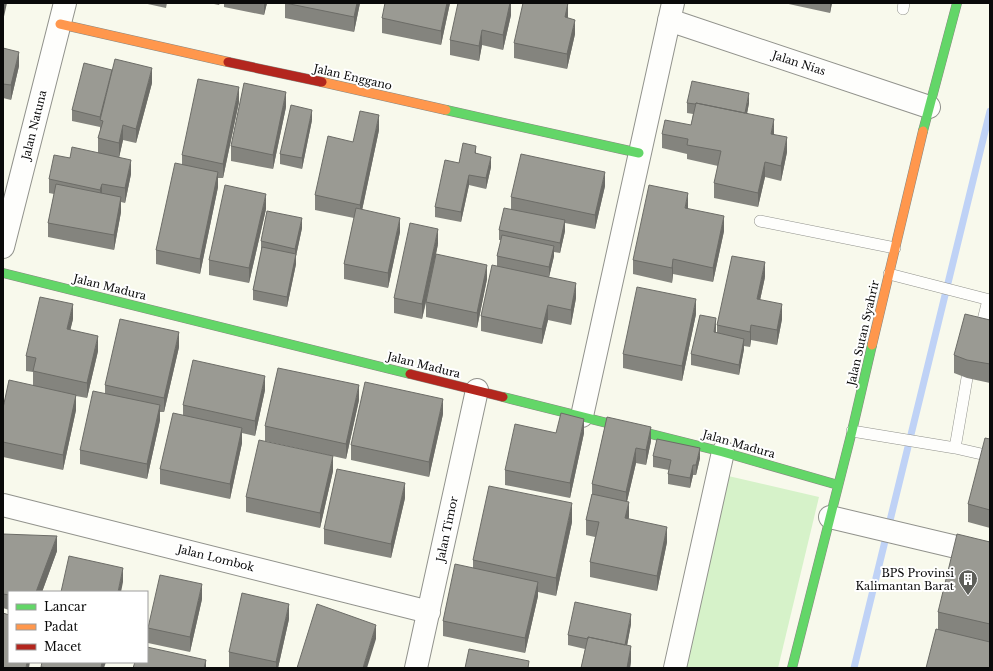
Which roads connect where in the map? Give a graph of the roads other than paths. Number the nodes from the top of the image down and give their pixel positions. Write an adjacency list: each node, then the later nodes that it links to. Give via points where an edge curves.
1 (66, 3): 4 (street, Jalan Natuna)
2 (957, 3): 5 (street, Jalan Sutan Syahrir)
3 (671, 12): 5 (street, Jalan Nias); 6 (street)
4 (60, 24): 6 (street, Jalan Enggano); 8 (street, Jalan Natuna)
5 (929, 107): 9 (street, Jalan Sutan Syahrir)
6 (640, 153): 16 (street)
7 (760, 221): 9 (lane)
8 (3, 247)
9 (895, 248): 11 (street, Jalan Sutan Syahrir)
10 (3, 273): 15 (street, Jalan Madura)
11 (889, 274): 12 (lane); 17 (street, Jalan Sutan Syahrir)
12 (989, 300): 13 (lane)
13 (979, 336)
14 (967, 378): 18 (lane)
15 (477, 390): 16 (street, Jalan Madura); 25 (street, Jalan Timor)
16 (582, 416): 19 (street, Jalan Madura)
17 (852, 431): 18 (lane); 21 (street, Jalan Sutan Syahrir)
18 (955, 448): 20 (lane)
19 (723, 452): 21 (street, Jalan Madura); 27 (street)
20 (990, 456)
21 (838, 485): 23 (street, Jalan Sutan Syahrir)
22 (3, 504): 25 (street, Jalan Lombok)
23 (830, 517): 24 (street); 28 (street, Jalan Sutan Syahrir)
24 (990, 555)
25 (429, 612): 26 (street, Jalan Timor)
26 (416, 668)
27 (675, 668)
28 (792, 668)

